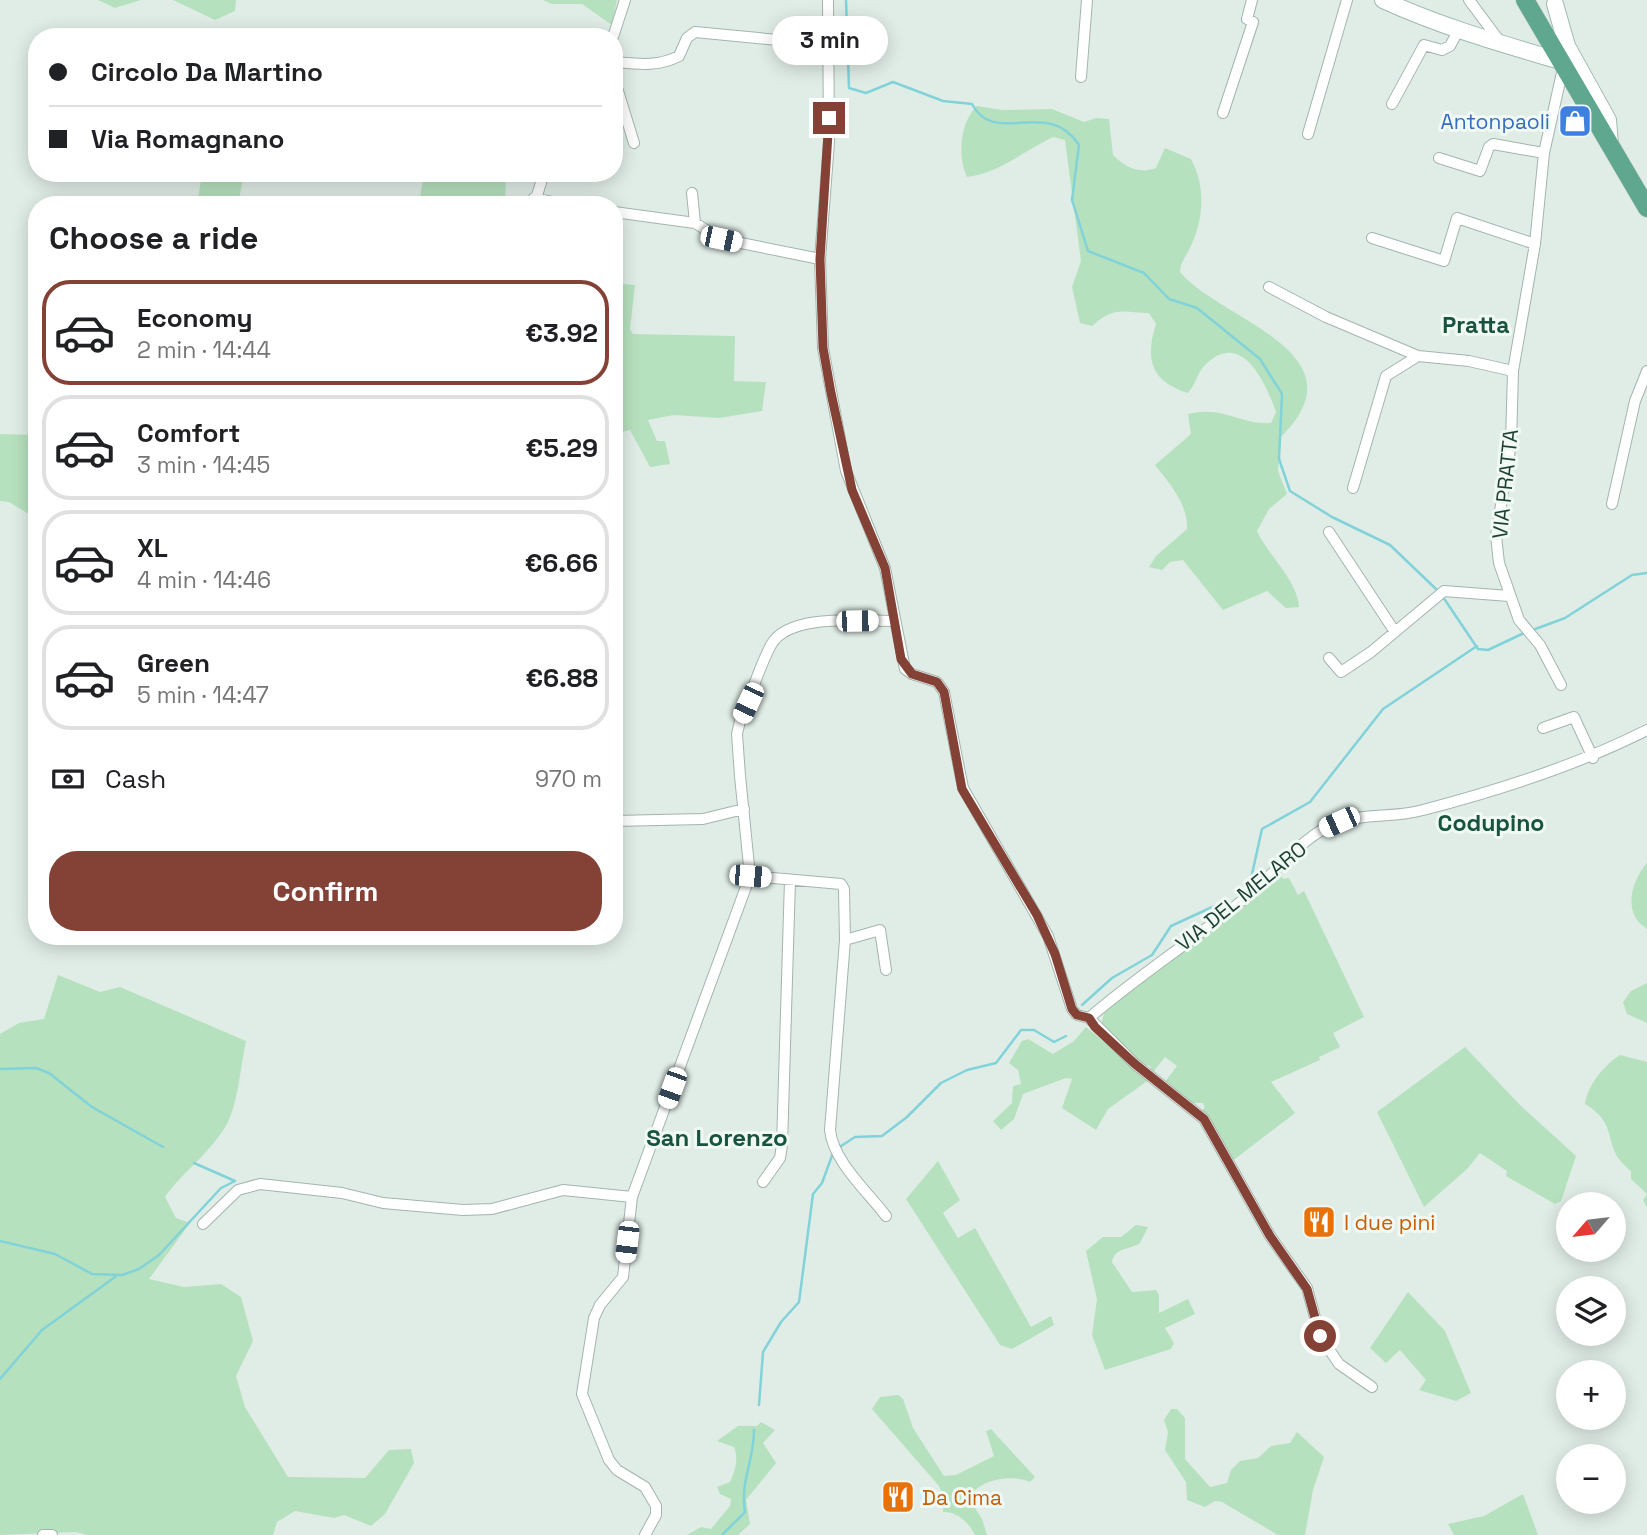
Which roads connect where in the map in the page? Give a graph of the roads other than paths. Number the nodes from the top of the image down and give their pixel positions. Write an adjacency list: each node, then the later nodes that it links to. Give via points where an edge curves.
1 (625, 0): 10 (street)
2 (828, 0): 13 (street)
3 (1087, 0): 16 (street)
4 (1252, 0): 19 (street, via 1247,19 1253,22)
5 (1347, 0): 20 (street)
6 (1383, 0): 11 (main road)
7 (1469, 0): 12 (street)
8 (1525, 0): 14 (main road)
9 (1555, 2): 14 (main road, via 1554,32); 22 (main road, via 1567,46 1608,120)
10 (616, 28)
11 (1458, 31): 12 (main road); 17 (street, via 1450,46 1442,50 1424,45)
12 (1502, 44): 14 (main road)
13 (830, 45): 15 (street, via 695,32 672,60 656,65); 31 (street, via 829,142)
14 (1564, 62): 22 (main road); 23 (street, VIA PRATTA)
15 (623, 63)
16 (1081, 77)
17 (1392, 104)
18 (623, 107): 21 (street)
19 (1223, 113)
20 (1308, 134)
21 (634, 143)
22 (1610, 144): 26 (main road)
23 (1544, 153): 24 (street, via 1493,144 1480,171); 30 (street, VIA PRATTA)
24 (1439, 159)
25 (692, 193): 28 (street)
26 (1647, 208)
27 (623, 213): 28 (street)
28 (695, 223): 31 (street, via 721,239)
29 (1372, 238): 30 (street, via 1444,261 1457,218)
30 (1535, 244): 34 (street, VIA PRATTA)
31 (820, 259): 40 (street, via 823,348 842,448 852,490 885,568)
32 (1269, 287): 33 (street)
33 (1418, 356): 34 (street); 36 (street, via 1383,381)
34 (1513, 370): 39 (street, VIA PRATTA, via 1511,443 1496,536)
35 (1647, 371): 37 (street, via 1635,401)
36 (1353, 488)
37 (1612, 504)
38 (1329, 532): 41 (street)
39 (1509, 596): 41 (street, via 1444,591); 43 (street, VIA PRATTA, via 1520,623 1534,636)
40 (893, 621): 47 (street, via 792,626 770,646 737,734); 53 (street, via 905,669 937,682 944,692 962,789 1037,915 1072,1009)
41 (1395, 632): 42 (street, via 1341,673)
42 (1329, 658)
43 (1561, 685)
44 (1543, 728): 46 (street, via 1574,717)
45 (1647, 730): 46 (street, VIA DEL MELARO)
46 (1593, 758): 53 (street, VIA DEL MELARO, via 1419,811 1359,817 1325,828 1291,853 1251,893)
47 (744, 809): 48 (street, via 703,819); 49 (street)
48 (623, 821)
49 (750, 876): 50 (street); 55 (street)
50 (790, 880): 51 (street, via 841,884); 54 (street, via 782,1145)
51 (845, 940): 52 (street, via 880,930); 56 (street, via 831,1141)
52 (886, 970)
53 (1086, 1018): 58 (street, via 1204,1119 1270,1236 1307,1289 1320,1336 1339,1364)
54 (763, 1182)
55 (632, 1197): 57 (street, via 563,1190 492,1209 463,1210 260,1184 238,1190); 61 (street, via 623,1277 594,1318 582,1394 609,1460 652,1496 656,1515)
56 (886, 1216)
57 (203, 1224)
58 (1372, 1387)
59 (43, 1535): 60 (street)
60 (52, 1535)
61 (645, 1535)

